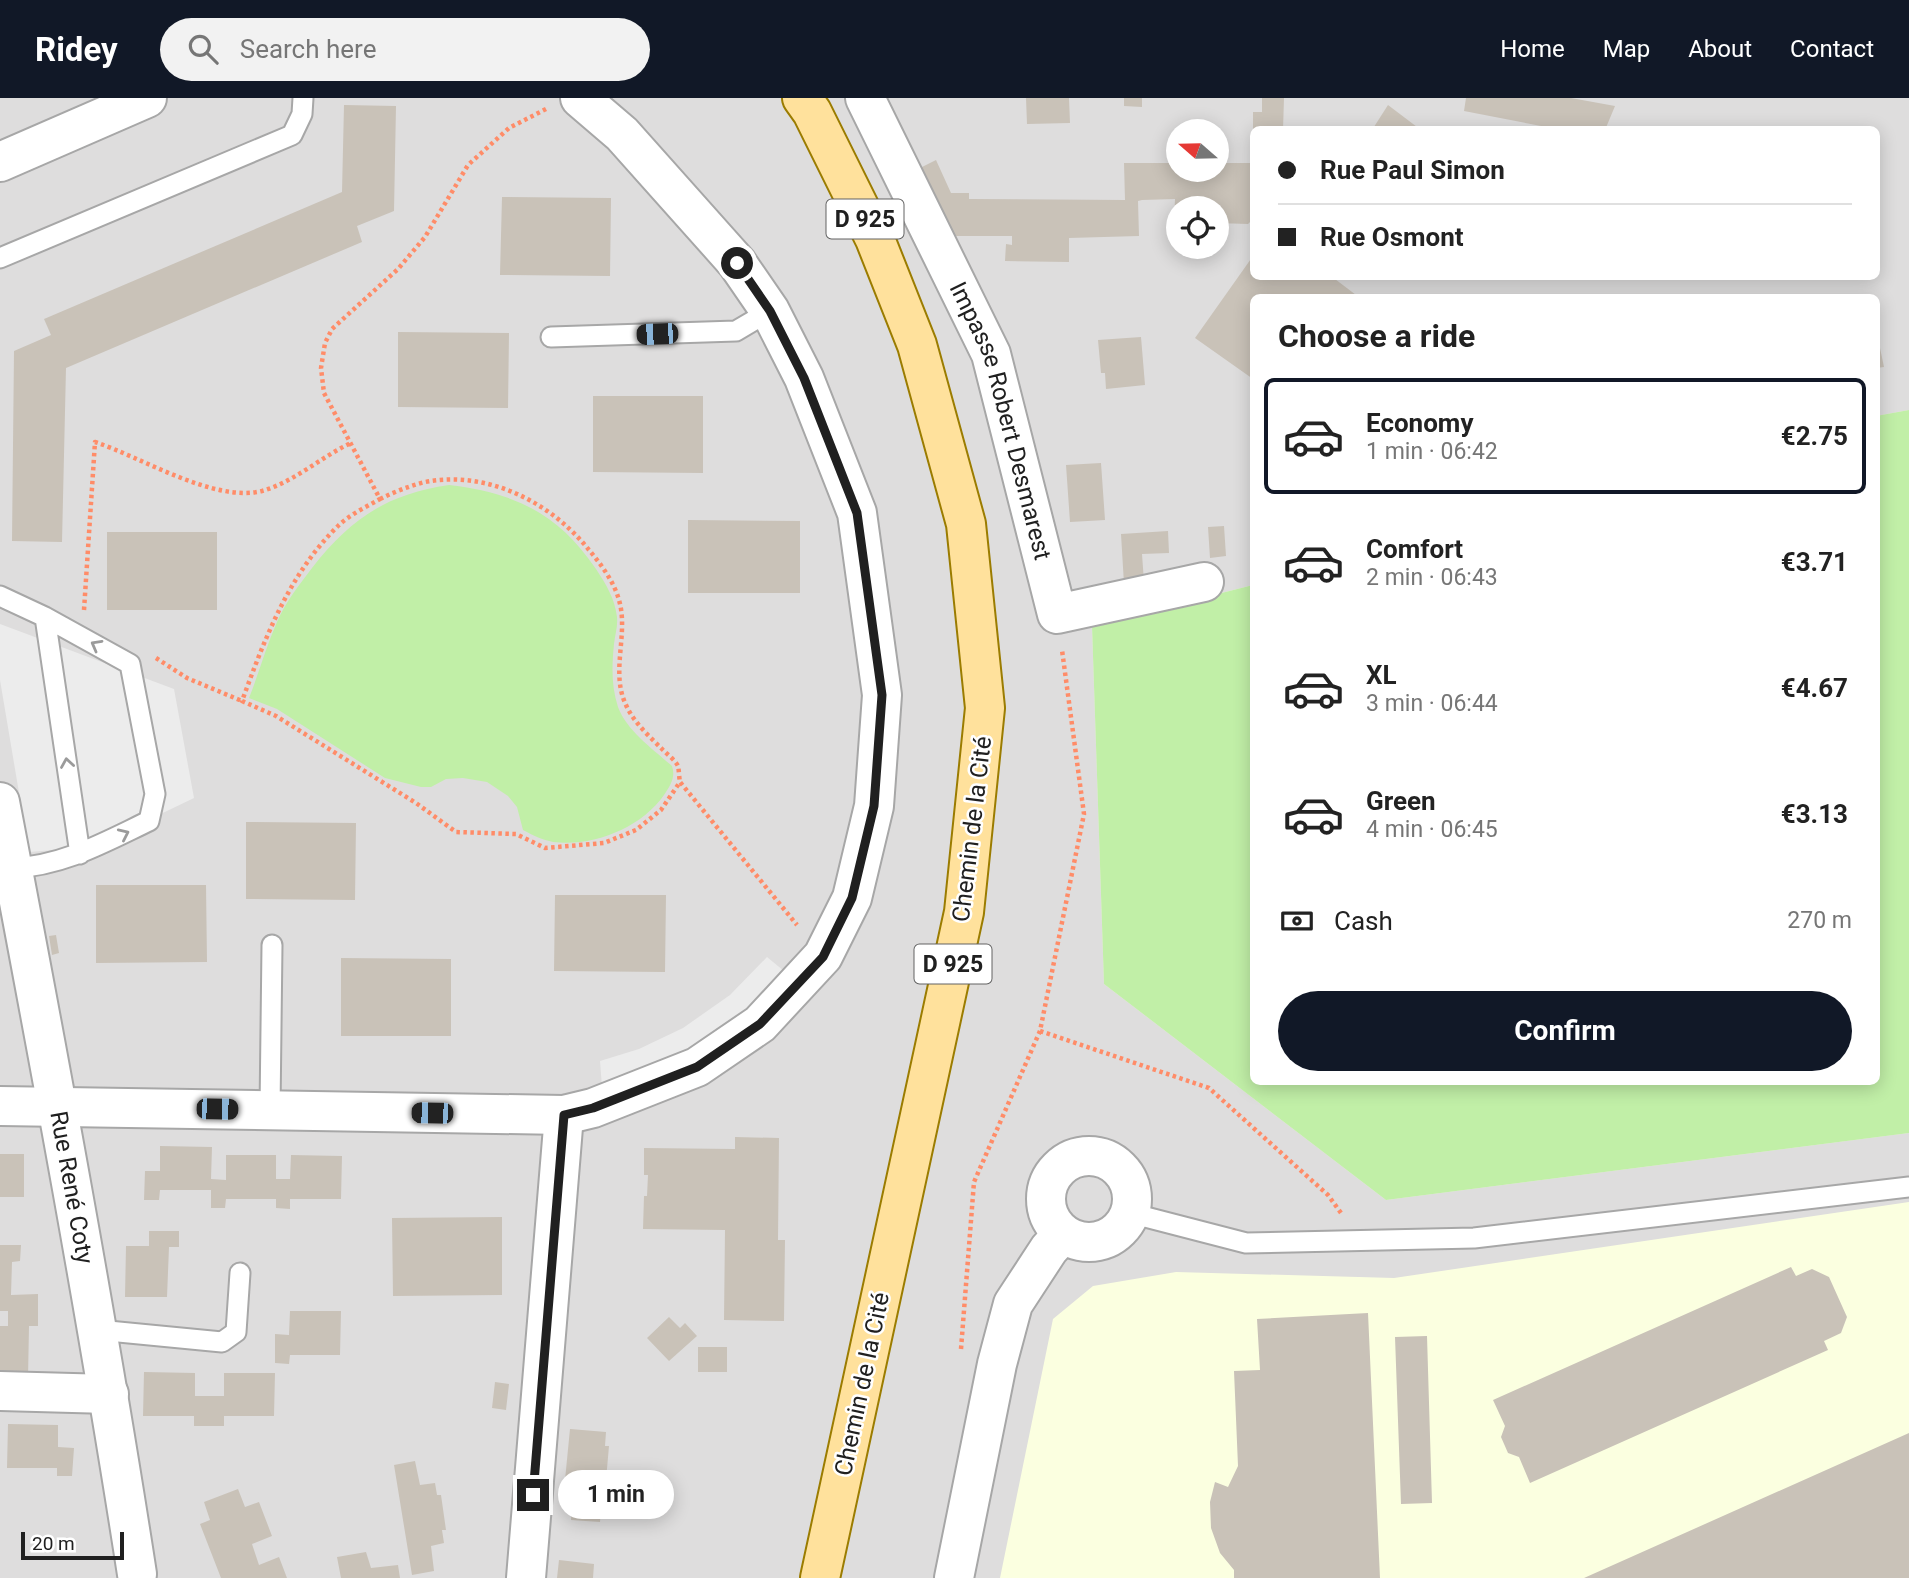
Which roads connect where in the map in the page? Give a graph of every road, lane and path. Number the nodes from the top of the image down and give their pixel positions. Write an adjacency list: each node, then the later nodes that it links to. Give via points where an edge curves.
1 (147, 98): 7 (street)
2 (303, 98): 8 (lane, via 302,114 292,135)
3 (802, 98): 43 (main road, Chemin de la Cité / D 925, via 875,239 917,345 966,524 985,708 964,912)
4 (865, 98): 15 (street, Impasse Robert Desmarest, via 991,354)
5 (567, 101): 6 (street); 11 (path, via 509,128 468,164 425,237 398,269 332,329 321,368 324,393)
6 (623, 116): 9 (street)
7 (0, 162)
8 (0, 258)
9 (770, 311): 10 (lane, via 736,331); 25 (street, via 804,378 857,513 882,695 874,806 852,898)
10 (551, 337)
11 (351, 443): 12 (path); 16 (path, via 283,482 245,494 192,482 95,442)
12 (380, 499): 19 (path, via 339,524 295,580 276,614); 20 (path, via 426,482 493,485 526,497 578,536 619,596 619,682 625,705 677,765)
13 (1205, 582): 15 (street)
14 (0, 596): 17 (lane)
15 (1057, 614): 26 (path, via 1084,814)
16 (83, 616)
17 (45, 617): 22 (lane, one-way to 17); 22 (lane, one-way to 17, via 149,821 155,794 130,664)
18 (144, 651): 19 (path, via 187,678)
19 (242, 701): 20 (path, via 276,716 456,832 516,834 544,848 604,843 635,830 661,810)
20 (680, 782): 25 (path)
21 (0, 802): 23 (street, Rue René Coty)
22 (80, 854): 23 (lane, via 35,867)
23 (13, 868): 28 (street, Rue René Coty)
24 (272, 944): 29 (lane)
25 (823, 957): 30 (street, via 760,1024 697,1067)
26 (1040, 1031): 35 (path, via 1209,1088 1328,1195); 38 (path, via 974,1182 961,1348)
27 (0, 1107): 28 (street)
28 (58, 1107): 29 (street); 37 (street, Rue René Coty)
29 (270, 1110): 30 (street)
30 (564, 1115): 42 (street)
31 (1900, 1188): 32 (lane); 35 (lane, via 1474,1238)
32 (1909, 1204)
33 (1130, 1213): 34 (street, via 1114,1235 1102,1241 1075,1241); 34 (street, via 1130,1184 1117,1166 1097,1156 1069,1160 1057,1169 1045,1196 1053,1224); 35 (lane, via 1246,1243)
34 (1063, 1234): 38 (street, via 1013,1304)
35 (1359, 1240)
36 (240, 1273): 37 (lane, via 236,1332 222,1342)
37 (98, 1329): 40 (street, Rue René Coty)
38 (998, 1364): 44 (street)
39 (0, 1391): 40 (street)
40 (109, 1394): 41 (street, Rue René Coty)
41 (139, 1577)
42 (526, 1578)
43 (820, 1578)
44 (954, 1578)

